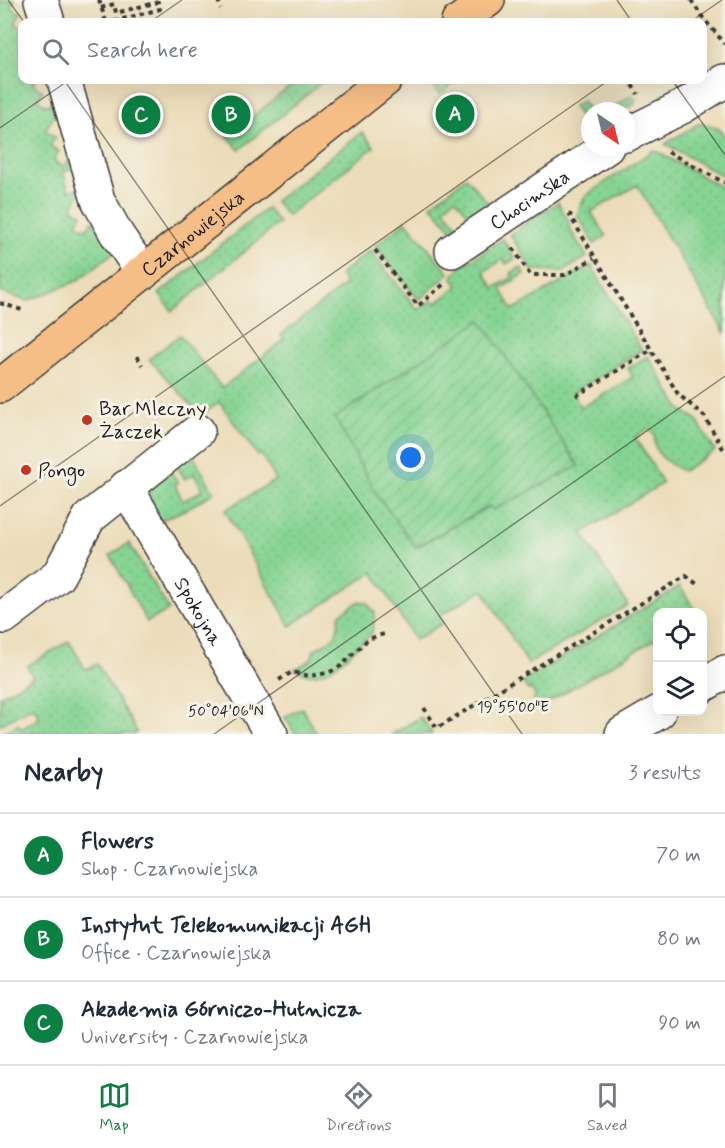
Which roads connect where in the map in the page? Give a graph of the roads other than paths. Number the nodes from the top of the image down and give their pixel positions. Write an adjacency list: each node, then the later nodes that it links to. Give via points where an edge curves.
1 (41, 0): 2 (street)
2 (47, 18)
3 (725, 83): 6 (street)
4 (65, 84): 9 (street, via 99,200)
5 (380, 84): 9 (main road, Czarnowiejska)
6 (635, 130)
7 (594, 156): 8 (street, Chocimska)
8 (452, 250)
9 (143, 273): 10 (main road, Czarnowiejska)
10 (0, 386)
11 (198, 431): 12 (street)
12 (126, 488): 13 (street, via 88,518 58,576); 17 (street, Spokojna)
13 (4, 616)
14 (725, 672): 15 (street)
15 (707, 683)
16 (653, 715): 18 (street)
17 (271, 734)
18 (622, 734)

